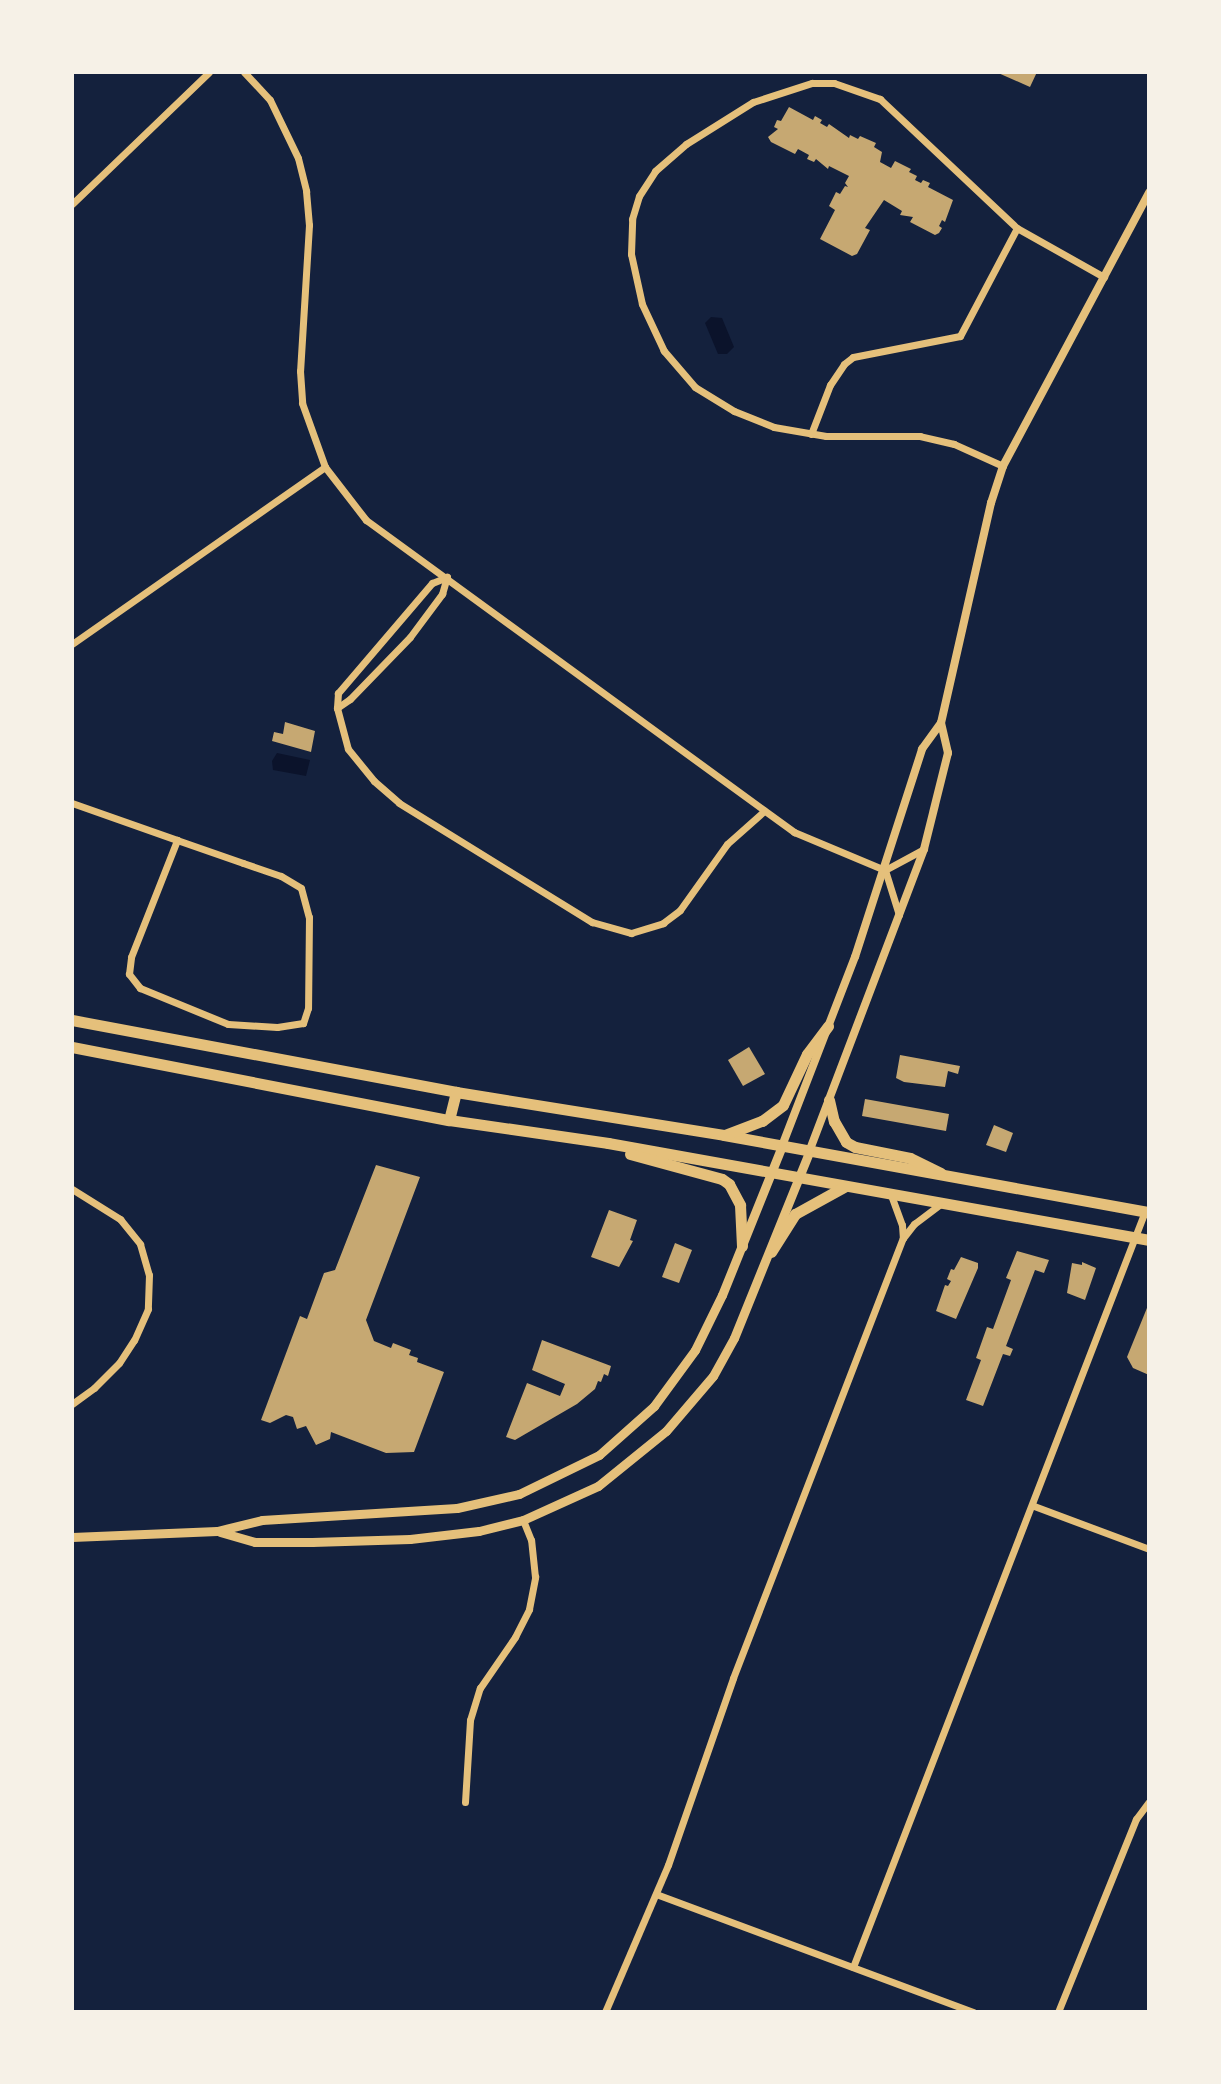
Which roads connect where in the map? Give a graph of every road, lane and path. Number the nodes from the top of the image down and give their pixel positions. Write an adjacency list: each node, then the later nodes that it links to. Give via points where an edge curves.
1 (209, 72): 4 (street)
2 (244, 72): 9 (street, via 270,100 298,158 306,191 302,403)
3 (1149, 193): 6 (street)
4 (72, 204)
5 (1017, 228): 6 (street); 7 (street, via 960,336 853,357 830,385); 7 (street, via 888,105 867,92 834,83 812,83 753,102 696,137 655,171 637,201 631,254 642,304 664,351 695,387 734,411)
6 (1104, 277): 8 (street)
7 (811, 434): 8 (street, via 920,436 954,444)
8 (1003, 466): 13 (street)
9 (325, 467): 10 (street, via 366,520); 11 (street)
10 (447, 577): 12 (street, via 442,594 410,637); 12 (street, via 432,583 338,693); 15 (street)
11 (72, 644)
12 (337, 708): 15 (street, via 348,749 399,803 609,929 631,933 663,923 680,910 727,844)
13 (941, 723): 17 (street, via 948,753); 18 (street, via 922,749)
14 (72, 803): 16 (street)
15 (764, 811): 18 (street, via 827,849)
16 (177, 840): 16 (street, via 129,974 140,988 228,1024 303,1023 308,1008 309,917 301,888)
17 (924, 849): 18 (street); 19 (street)
18 (885, 870): 19 (street); 21 (street)
19 (899, 915): 24 (street)
20 (72, 1020): 23 (main road)
21 (828, 1026): 26 (main road, via 807,1054 783,1105 762,1121); 28 (street)
22 (72, 1047): 25 (main road)
23 (456, 1092): 25 (main road); 26 (main road)
24 (829, 1100): 29 (street); 31 (main road, via 846,1142 910,1158)
25 (449, 1120): 27 (main road)
26 (724, 1135): 28 (main road)
27 (608, 1143): 30 (main road); 40 (main road, via 633,1156 729,1184 740,1205)
28 (782, 1146): 29 (main road); 30 (main road)
29 (809, 1152): 31 (main road); 32 (main road)
30 (770, 1174): 32 (main road); 40 (main road)
31 (949, 1177): 37 (main road)
32 (799, 1179): 33 (main road); 41 (main road)
33 (845, 1187): 35 (main road); 41 (main road, via 795,1214)
34 (72, 1189): 42 (street, via 120,1219 140,1244 149,1275 148,1309 134,1340 119,1363)
35 (891, 1195): 36 (main road); 38 (street)
36 (941, 1204): 38 (street); 39 (main road)
37 (1147, 1212): 39 (street)
38 (903, 1238): 50 (street, via 733,1678)
39 (1143, 1239): 43 (street)
40 (742, 1246): 45 (main road, via 699,1342 673,1383 599,1455 519,1494 457,1508 262,1520)
41 (771, 1252): 44 (main road, via 724,1358 666,1431 598,1486)
42 (72, 1404)
43 (1034, 1506): 47 (street); 51 (street)
44 (523, 1520): 45 (main road, via 479,1531 396,1539 255,1542); 48 (street, via 535,1577 529,1609 480,1688 470,1720)
45 (217, 1531): 46 (main road)
46 (72, 1537)
47 (1149, 1549)
48 (465, 1802)
49 (1149, 1802): 54 (street, via 1136,1819)
50 (656, 1894): 51 (street); 52 (street)
51 (853, 1967): 53 (street)
52 (605, 2012)
53 (974, 2012)
54 (1058, 2012)

